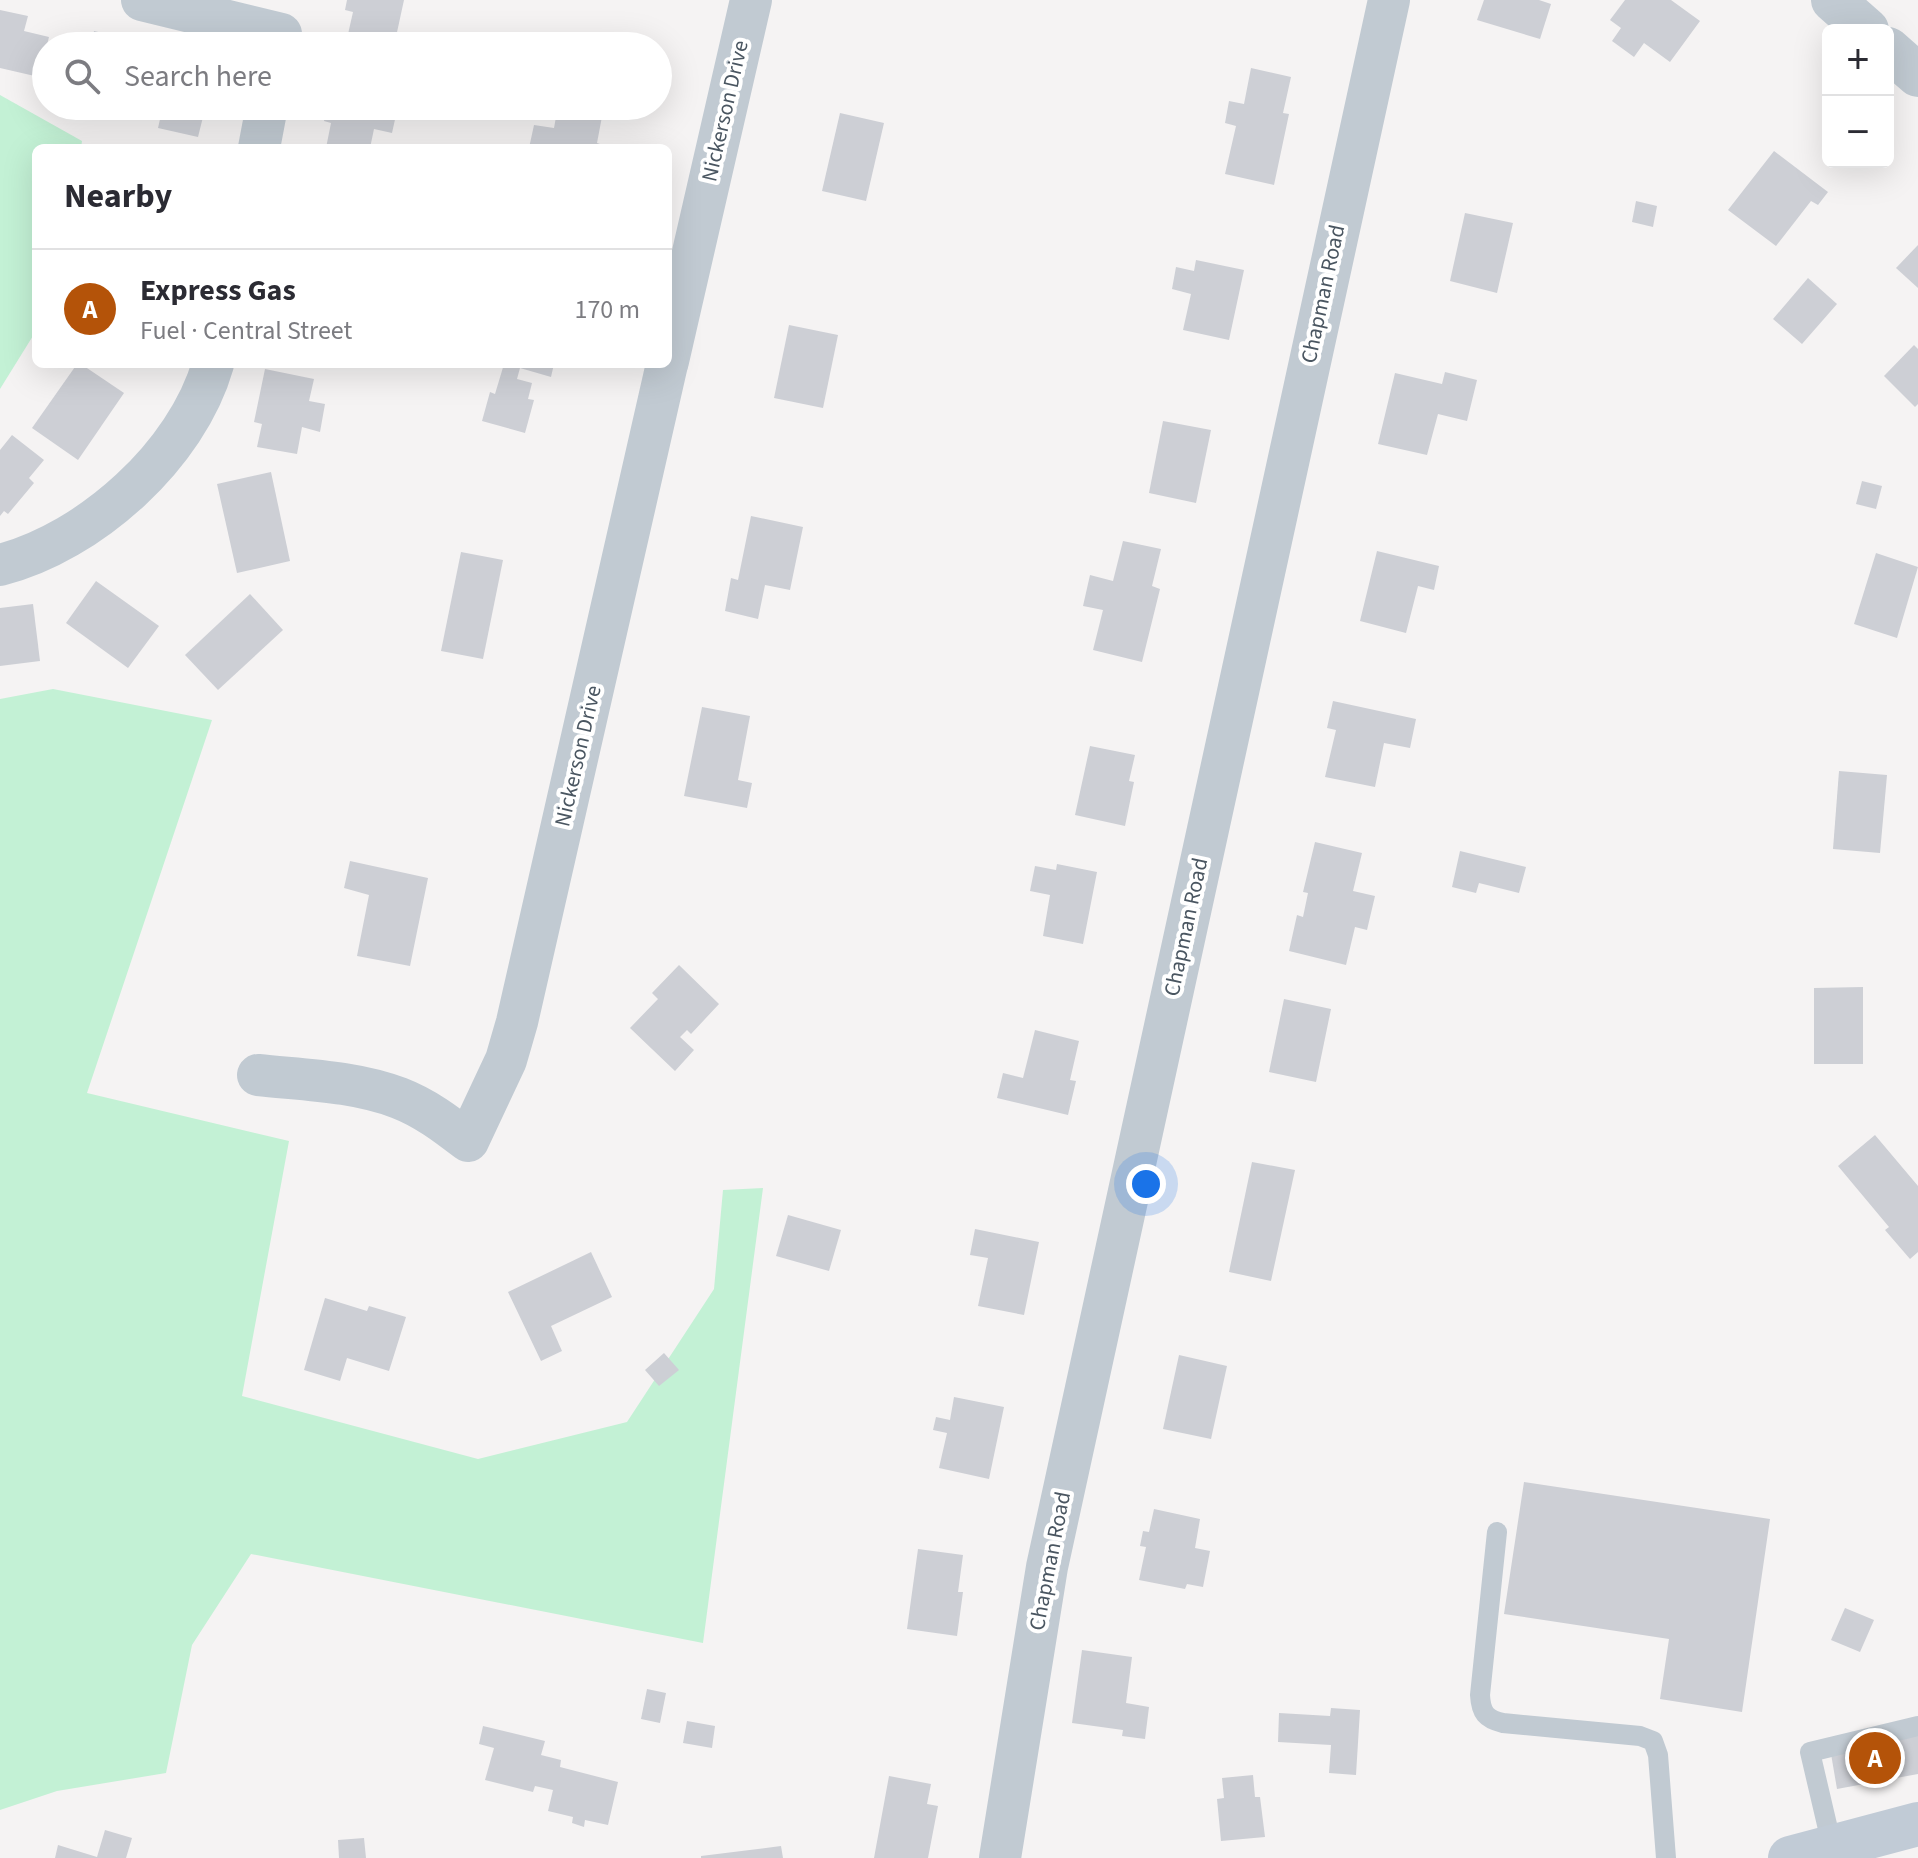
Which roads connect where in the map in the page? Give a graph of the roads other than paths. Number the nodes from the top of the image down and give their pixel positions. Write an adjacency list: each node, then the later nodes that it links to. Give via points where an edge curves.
1 (142, 0): 6 (street)
2 (751, 0): 11 (street, Nickerson Drive)
3 (1389, 0): 20 (street, Chapman Road, via 1053,1538)
4 (1833, 0): 5 (street)
5 (1860, 24)
6 (282, 27)
7 (1894, 54): 8 (street)
8 (1918, 75)
9 (264, 120): 10 (street)
10 (260, 144)
11 (672, 346)
12 (211, 368): 14 (street, via 186,425 151,468 103,513 40,552)
13 (667, 368): 15 (street, Nickerson Drive, via 517,1022 506,1060 468,1141 400,1098 360,1086)
14 (0, 565)
15 (258, 1075)
16 (1497, 1532): 21 (lane, via 1481,1710 1490,1720 1503,1723 1653,1741)
17 (1918, 1726): 19 (lane, via 1810,1752)
18 (1918, 1824): 19 (main road)
19 (1832, 1846): 22 (main road)
20 (1000, 1858)
21 (1666, 1858)
22 (1790, 1858)

